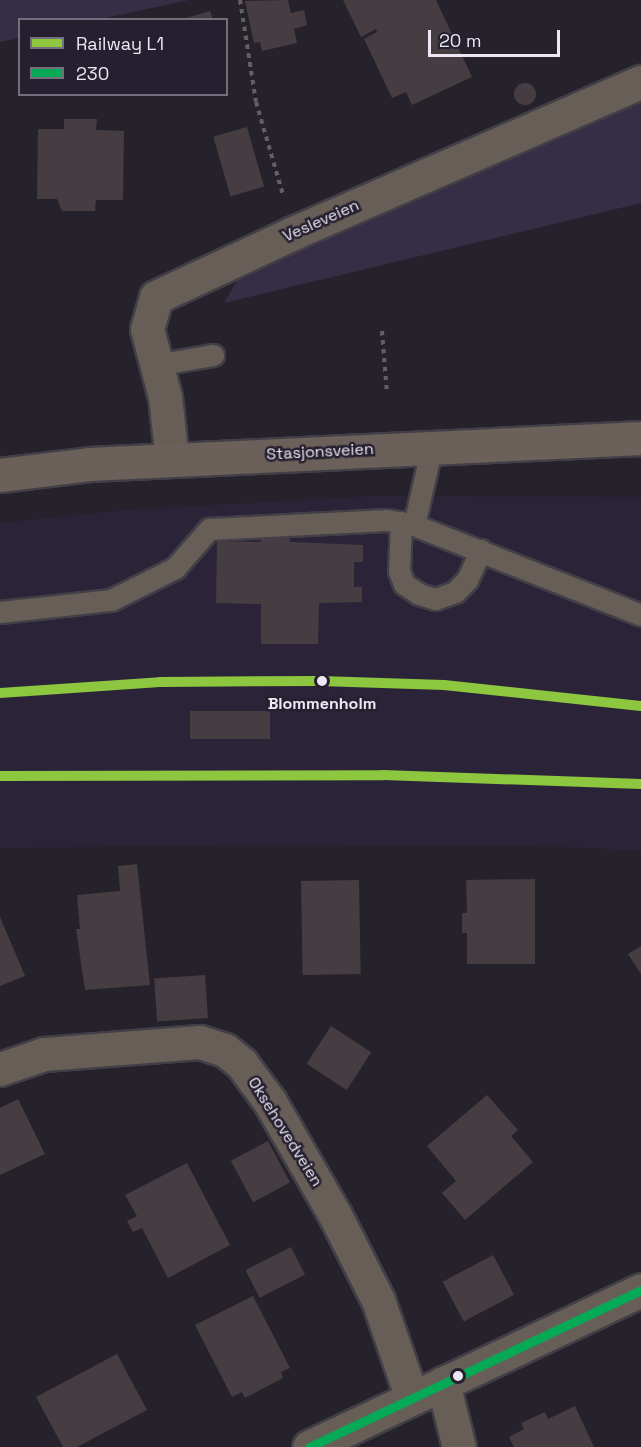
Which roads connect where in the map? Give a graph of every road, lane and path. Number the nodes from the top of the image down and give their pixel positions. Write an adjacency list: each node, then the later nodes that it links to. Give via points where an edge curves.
1 (240, 0): 3 (path, via 256,102)
2 (641, 82): 3 (street, Vesleveien)
3 (293, 233): 6 (street, Vesleveien, via 156,297 147,329)
4 (382, 331): 7 (path)
5 (213, 355): 6 (lane)
6 (155, 365): 10 (street, Vesleveien, via 165,397)
7 (387, 393)
8 (641, 438): 9 (main road, Stasjonsveien)
9 (432, 446): 10 (main road, Stasjonsveien); 12 (lane)
10 (172, 460): 11 (main road, Stasjonsveien, via 89,464)
11 (0, 475)
12 (408, 524): 13 (lane); 13 (lane, via 399,571 404,584 419,594 435,599 455,592 467,580); 14 (lane, via 209,529 175,568 111,600)
13 (481, 550): 15 (lane)
14 (0, 612)
15 (641, 615)
16 (0, 1069): 19 (street, Oksehovedveien, via 44,1054 200,1042 225,1050 242,1064 270,1102 335,1215 378,1300)
17 (641, 1290): 18 (street)
18 (443, 1383): 19 (street); 21 (street)
19 (412, 1398): 20 (street)
20 (309, 1447)
21 (459, 1447)

